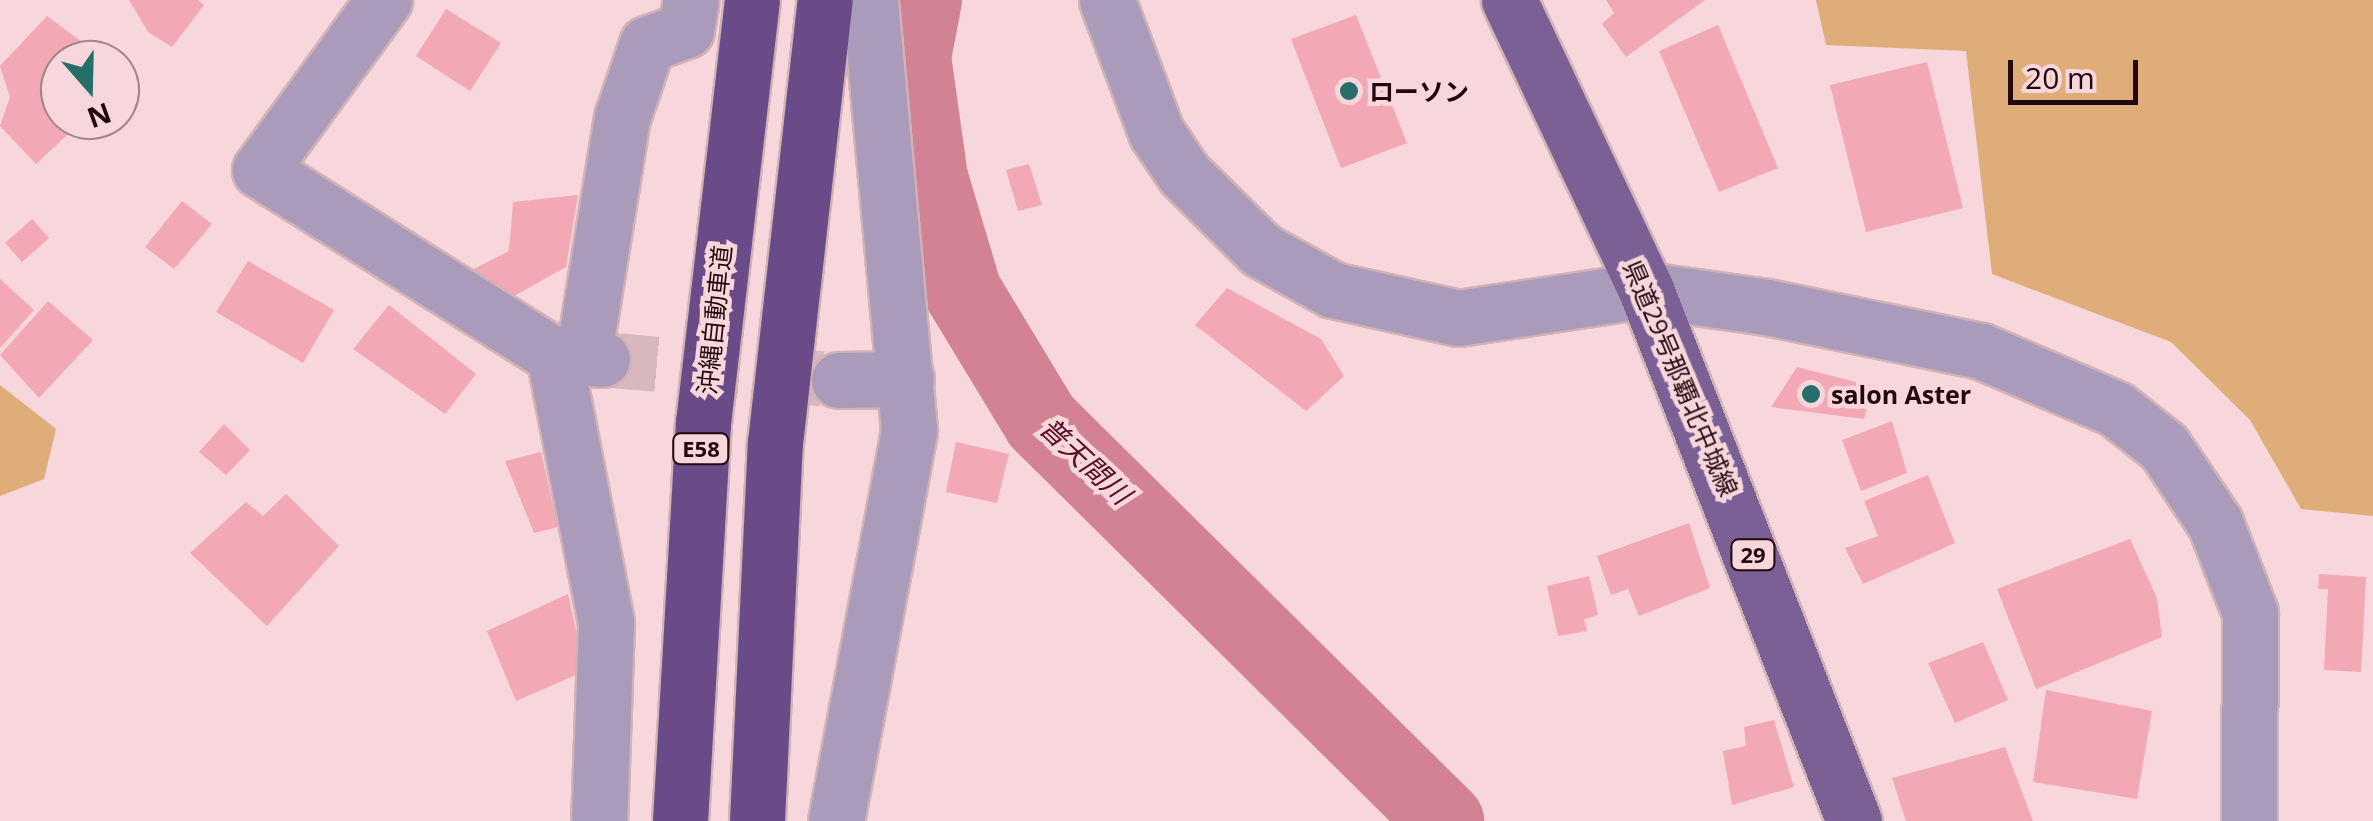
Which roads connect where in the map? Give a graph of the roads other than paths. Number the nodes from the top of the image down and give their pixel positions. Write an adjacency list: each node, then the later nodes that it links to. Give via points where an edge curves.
1 (384, 0): 9 (street, via 260,170)
2 (691, 0): 9 (street, via 686,30 647,44 622,118)
3 (752, 0): 13 (highway, 沖縄自動車道 / E58, via 703,423)
4 (825, 0): 14 (highway, via 775,444)
5 (870, 0): 10 (street)
6 (1510, 0): 8 (main road, 県道29号那覇北中城線 / 29)
7 (1105, 6): 8 (street, via 1156,132 1184,174 1214,211 1295,272 1395,309 1458,318)
8 (1646, 290): 16 (main road, 県道29号那覇北中城線 / 29); 17 (street, via 1981,351 2116,409 2164,447 2216,522 2250,612)
9 (580, 357): 12 (street, via 606,624)
10 (906, 379): 11 (street); 15 (street, via 909,430)
11 (839, 380)
12 (598, 821)
13 (680, 821)
14 (757, 821)
15 (836, 821)
16 (1854, 821)
17 (2249, 821)

